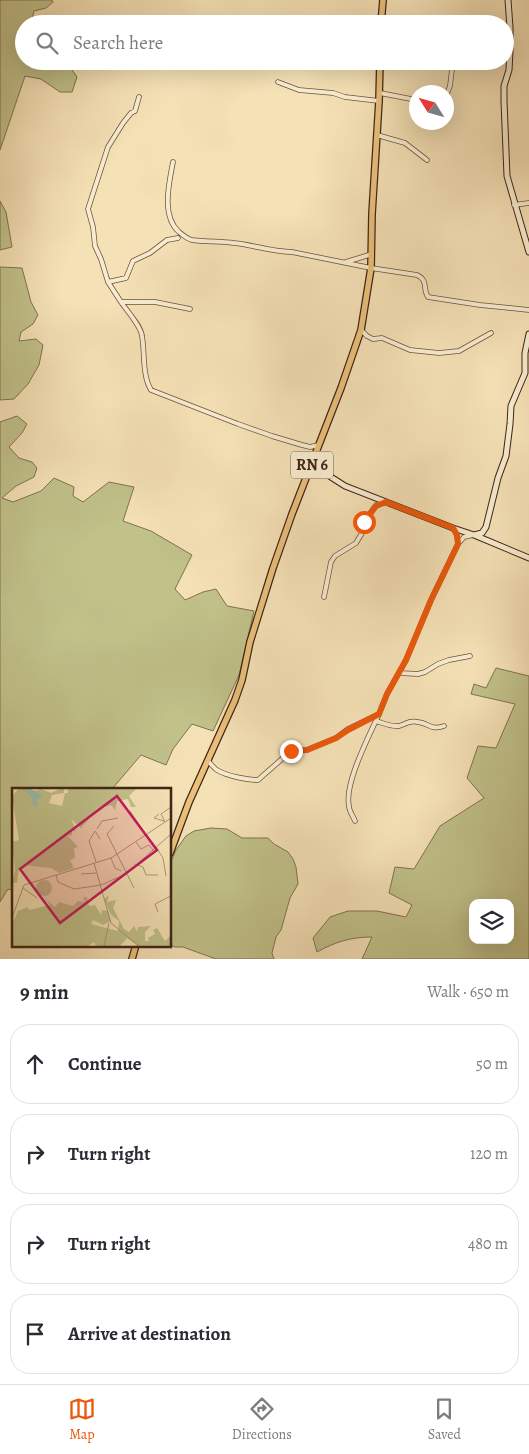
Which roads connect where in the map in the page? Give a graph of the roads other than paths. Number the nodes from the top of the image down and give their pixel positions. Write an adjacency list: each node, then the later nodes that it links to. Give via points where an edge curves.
1 (383, 0): 3 (main road)
2 (508, 0): 4 (street)
3 (382, 15)
4 (508, 15)
5 (380, 70): 10 (main road, RN 6)
6 (452, 70): 9 (street)
7 (509, 70): 18 (street, via 504,86 504,116 507,176)
8 (278, 82): 13 (street, via 299,90)
9 (450, 85)
10 (380, 93): 12 (street); 13 (main road, RN 6)
11 (140, 98): 24 (street, via 135,111 108,147 88,209 95,246)
12 (409, 99)
13 (379, 101): 14 (main road, RN 6)
14 (377, 135): 15 (street, via 405,143); 21 (main road, RN 6)
15 (427, 160)
16 (173, 162): 22 (street, via 168,215 176,230 190,240 232,242)
17 (529, 203): 18 (street)
18 (514, 205): 20 (street)
19 (178, 238): 24 (street, via 167,240 133,261 126,278)
20 (529, 252)
21 (372, 254): 22 (street); 23 (main road, RN 6)
22 (344, 262): 23 (street)
23 (371, 268): 27 (street, via 422,278 428,297); 28 (main road, RN 6)
24 (108, 282): 25 (street)
25 (121, 302): 26 (street, via 156,302); 31 (street, via 142,334 146,375 151,390 272,436 302,445)
26 (190, 309)
27 (529, 310)
28 (361, 330): 29 (street, via 372,339 382,338 410,350 439,354 459,351); 31 (main road, RN 6)
29 (491, 333)
30 (529, 334): 35 (street, via 525,373 511,406 506,456 486,527 482,533)
31 (319, 444): 32 (main road, RN 6)
32 (312, 465): 33 (street, via 345,486); 44 (main road, RN 6, via 273,568 235,700)
33 (386, 502): 34 (street); 38 (street, via 376,506 364,522 356,543 330,562)
34 (453, 528): 35 (street); 36 (street)
35 (474, 535): 36 (street, via 464,537); 37 (street)
36 (458, 544): 40 (street)
37 (529, 558)
38 (324, 597)
39 (470, 656): 40 (street, via 449,660 418,674)
40 (399, 673): 41 (street)
41 (379, 714): 42 (street); 44 (street, via 336,738 307,750 291,751 258,780 226,774)
42 (376, 721): 43 (street, via 397,726 419,722 433,728); 45 (street, via 348,793)
43 (444, 726)
44 (208, 761): 46 (main road, RN 6)
45 (355, 821)
46 (171, 850)
47 (136, 946): 48 (main road)
48 (132, 959)

